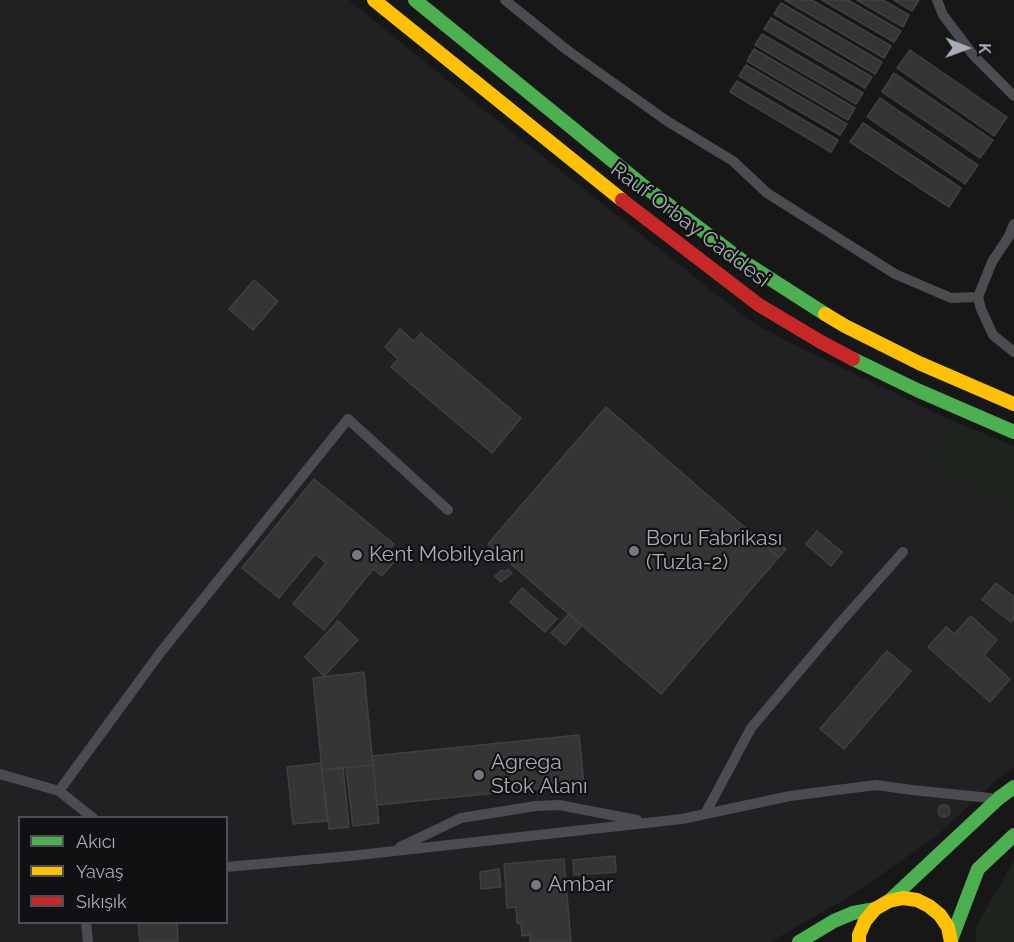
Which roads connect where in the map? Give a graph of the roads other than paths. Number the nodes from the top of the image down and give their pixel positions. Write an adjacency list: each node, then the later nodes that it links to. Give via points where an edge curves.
1 (374, 0): 10 (main road, Rauf Orbay Caddesi, via 592,178 759,304 866,366)
2 (415, 0): 9 (main road, Rauf Orbay Caddesi, via 641,184 744,262 845,326)
3 (505, 0): 7 (lane, via 658,115 733,161 767,193 885,268 951,298)
4 (937, 0): 5 (lane, via 943,15 974,56)
5 (1014, 96)
6 (1014, 224): 7 (lane)
7 (978, 297): 8 (lane, via 993,335)
8 (1014, 352)
9 (1014, 404)
10 (1014, 432)
11 (448, 510): 15 (lane, via 348,419 160,653)
12 (903, 552): 18 (lane, via 751,728)
13 (0, 774): 15 (lane)
14 (1014, 788): 16 (main road)
15 (59, 791): 17 (lane)
16 (999, 798): 18 (lane, via 876,785 790,796); 25 (main road)
17 (76, 805): 19 (lane); 20 (lane)
18 (705, 814): 21 (lane)
19 (77, 816)
20 (90, 816)
21 (648, 823): 23 (lane); 23 (lane, via 560,805 536,806 460,818)
22 (1014, 835): 28 (main road, via 978,869)
23 (392, 851): 24 (lane)
24 (228, 867)
25 (889, 901): 26 (main road); 28 (main road, via 903,898 929,906 948,927)
26 (875, 909): 30 (main road, via 834,921); 31 (main road, via 865,921)
27 (86, 924): 29 (lane)
28 (951, 941)
29 (88, 942)
30 (799, 942)
31 (859, 942)

